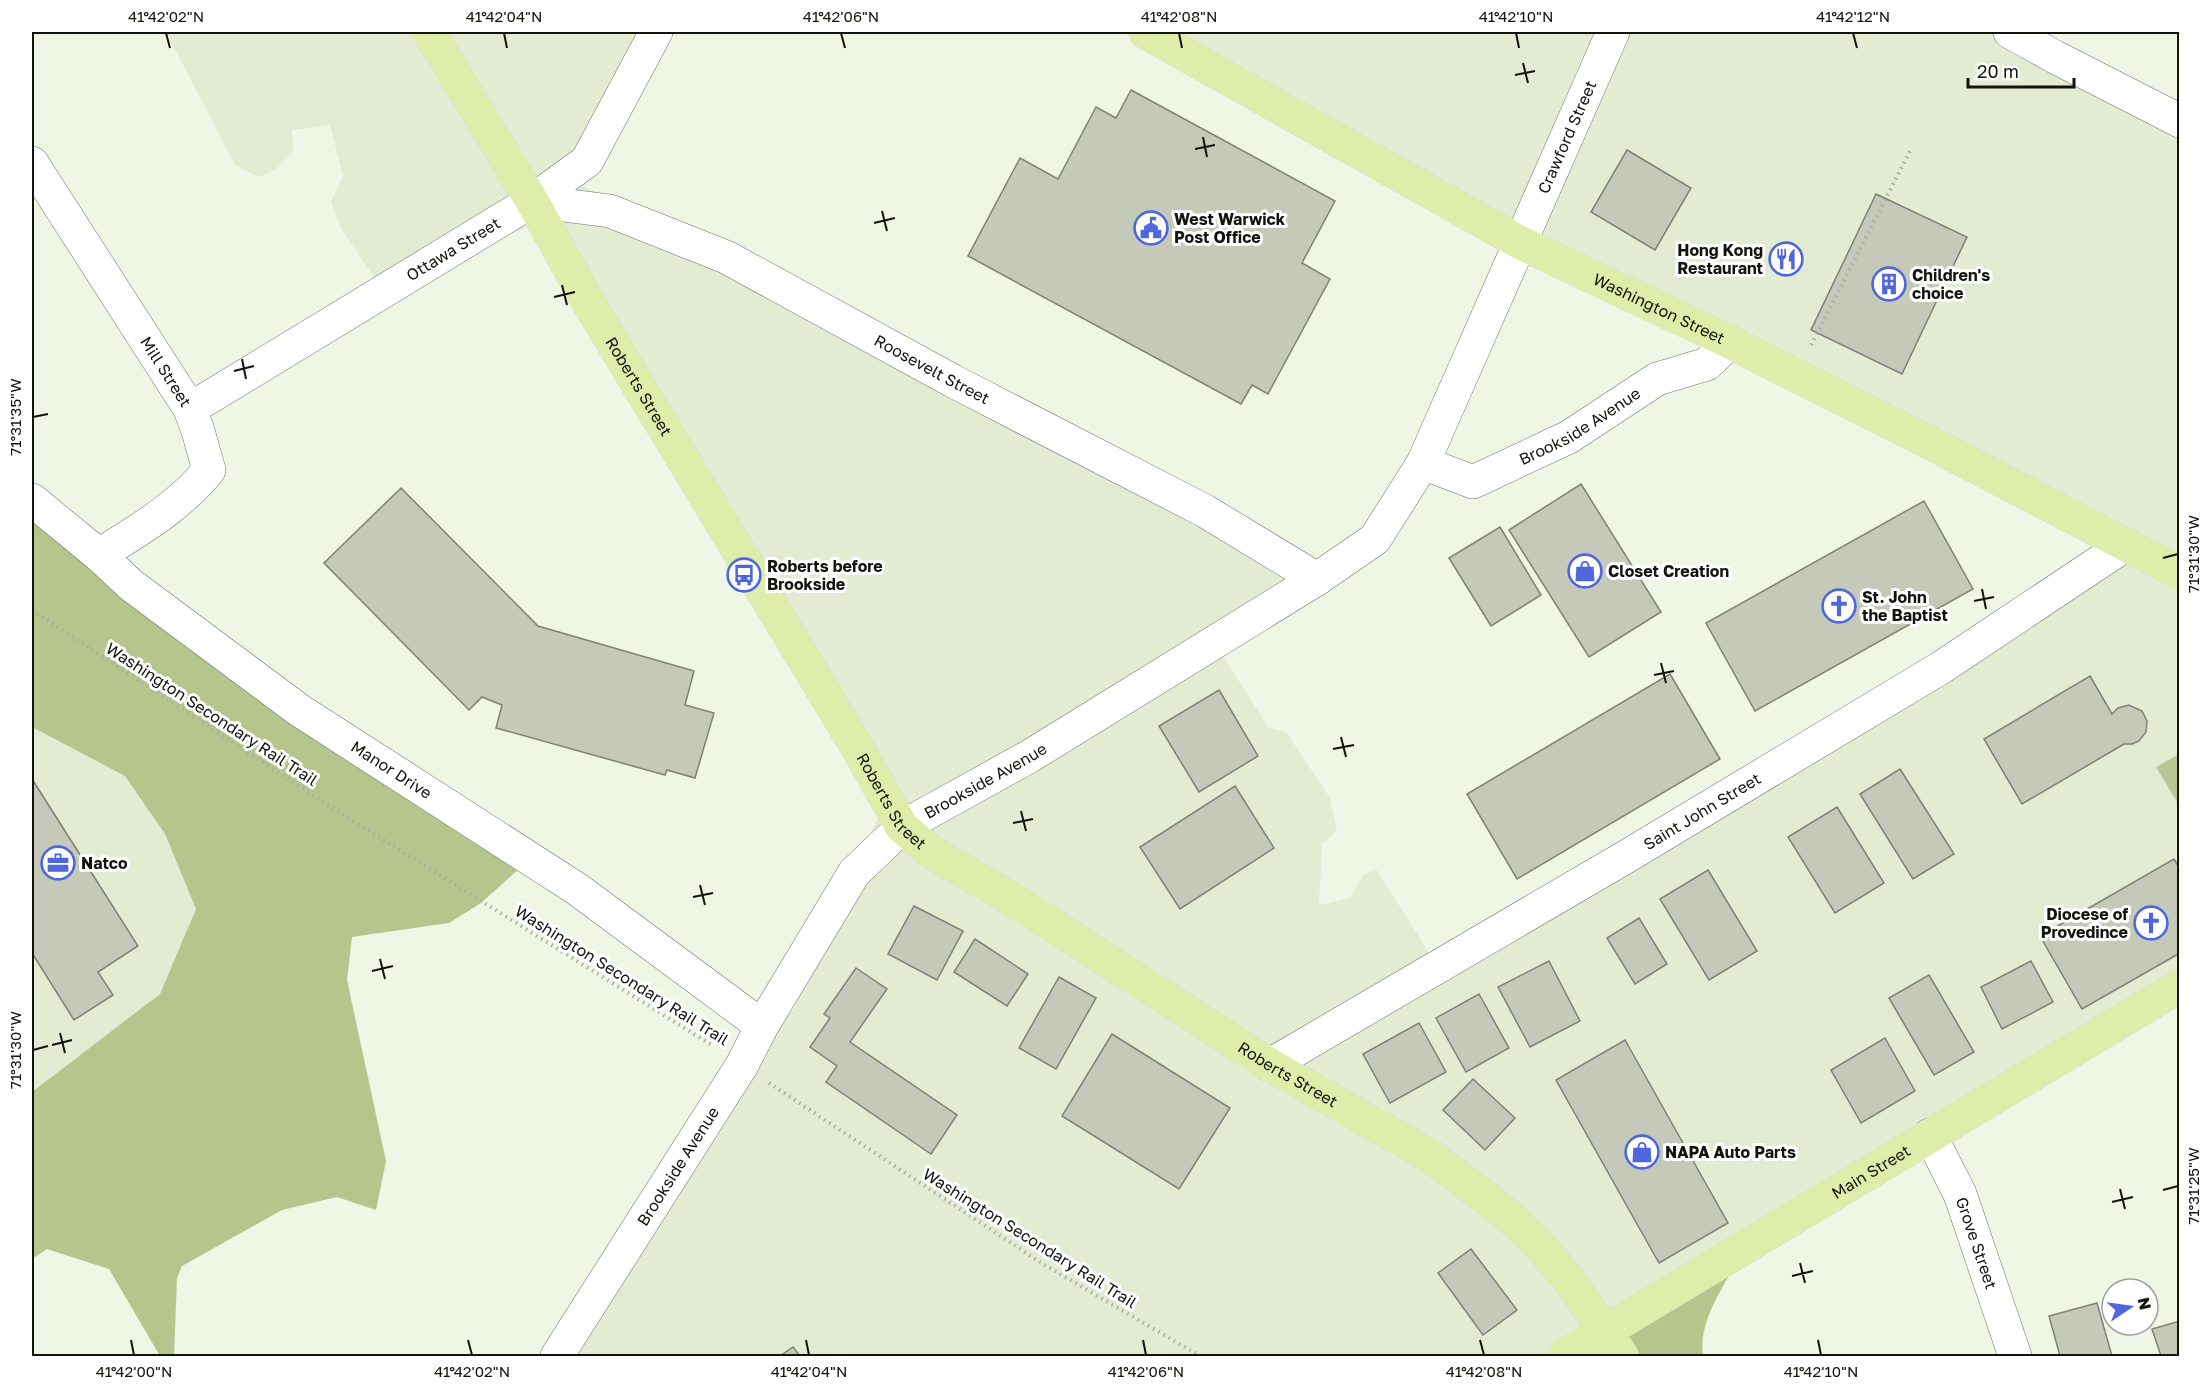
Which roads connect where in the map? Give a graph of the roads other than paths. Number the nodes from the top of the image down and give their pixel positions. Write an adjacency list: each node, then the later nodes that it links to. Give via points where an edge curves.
1 (429, 32): 9 (main road, Roberts Street)
2 (656, 32): 9 (street, Ottawa Street, via 587,161)
3 (1145, 32): 10 (main road, Washington Street)
4 (1612, 32): 10 (street, Crawford Street)
5 (2010, 32): 6 (street)
6 (2044, 39): 7 (street, via 2055,57)
7 (2180, 120)
8 (32, 163): 12 (street, Mill Street)
9 (532, 201): 12 (street, Ottawa Street); 18 (street, Roosevelt Street, via 610,211 726,257 953,381 1205,511); 19 (main road, Roberts Street, via 588,302)
10 (1521, 243): 11 (main road, Washington Street); 13 (street, Brookside Avenue)
11 (1730, 342): 13 (street, Brookside Avenue, via 1707,364 1657,379 1569,437 1473,482); 15 (main road, Washington Street)
12 (190, 408): 16 (street, Mill Street, via 209,470 178,502)
13 (1423, 463): 18 (street, Brookside Avenue, via 1375,539)
14 (32, 500): 16 (street, Manor Drive)
15 (2125, 545): 17 (main road, Washington Street); 22 (street, Saint John Street, via 1932,673)
16 (99, 555): 21 (street, Manor Drive, via 132,585 299,710 577,888)
17 (2180, 573)
18 (1317, 579): 19 (street, Brookside Avenue, via 1030,756)
19 (902, 828): 21 (street, Brookside Avenue, via 854,873); 22 (main road, Roberts Street, via 931,852 1012,899)
20 (2180, 986): 23 (main road, Main Street)
21 (762, 1026): 25 (street, Brookside Avenue, via 742,1065)
22 (1270, 1065): 24 (main road, Roberts Street, via 1432,1157 1508,1215 1565,1275)
23 (1930, 1135): 24 (main road, Main Street); 27 (street, Grove Street, via 1960,1194)
24 (1614, 1344): 26 (main road, Main Street)
25 (557, 1356)
26 (1564, 1356)
27 (2015, 1356)

